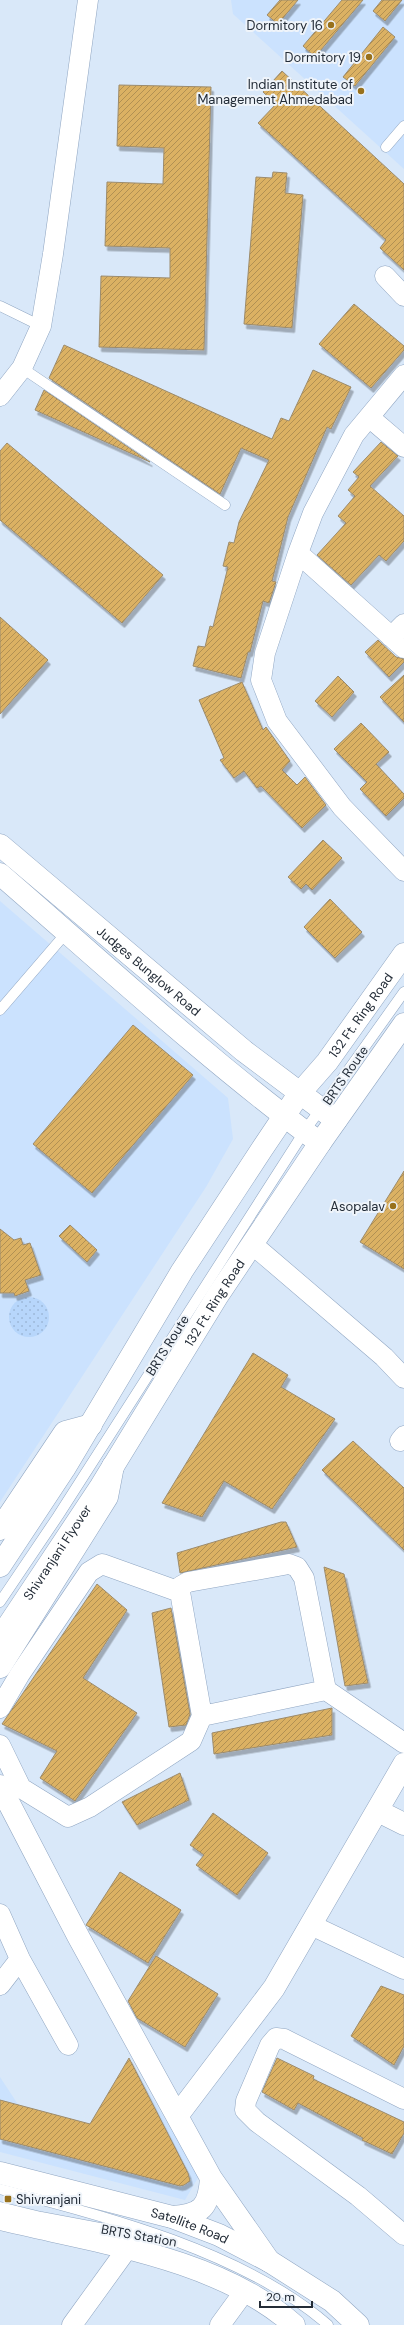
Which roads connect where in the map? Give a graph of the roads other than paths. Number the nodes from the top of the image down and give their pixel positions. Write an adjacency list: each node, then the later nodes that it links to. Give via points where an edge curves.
1 (88, 0): 7 (street)
2 (404, 126): 3 (lane)
3 (386, 147)
4 (385, 276): 5 (street)
5 (404, 296)
6 (0, 306): 7 (lane)
7 (41, 326): 8 (street)
8 (22, 368): 10 (street); 13 (lane)
9 (404, 375): 11 (street)
10 (0, 396)
11 (369, 417): 12 (street); 14 (street, via 354,435 313,513)
12 (404, 447)
13 (225, 505)
14 (298, 553): 15 (street); 17 (street, via 265,653 261,680 277,721 342,807)
15 (400, 636)
16 (0, 845): 24 (main road, Judges Bunglow Road, via 244,1051)
17 (404, 871)
18 (0, 874): 19 (main road, Judges Bunglow Road)
19 (67, 932): 22 (lane); 26 (main road, Judges Bunglow Road)
20 (404, 954): 24 (main road, 132 Ft. Ring Road, via 327,1062)
21 (404, 992): 25 (lane, BRTS Route)
22 (0, 1010)
23 (404, 1024): 25 (main road)
24 (299, 1094): 25 (main road, Judges Bunglow Road); 26 (main road, 132 Ft. Ring Road)
25 (328, 1115): 27 (main road, 132 Ft. Ring Road)
26 (283, 1116): 27 (main road, Judges Bunglow Road); 30 (main road, via 182,1271)
27 (312, 1138): 28 (main road, 132 Ft. Ring Road); 35 (lane, BRTS Route)
28 (252, 1244): 29 (street, via 384,1357); 31 (main road, 132 Ft. Ring Road)
29 (404, 1378)
30 (91, 1425): 32 (main road, via 65,1432); 33 (main road)
31 (114, 1465): 36 (main road, Shivranjani Flyover); 37 (main road, via 107,1497)
32 (0, 1529)
33 (0, 1566)
34 (180, 1592): 38 (street, via 182,1586 188,1582 289,1564 297,1567 304,1578); 39 (street, via 102,1564 94,1567 20,1674); 40 (street)
35 (0, 1602)
36 (0, 1638)
37 (0, 1667)
38 (326, 1690): 40 (street); 41 (street)
39 (0, 1708)
40 (202, 1716): 42 (street, via 191,1740 90,1807 68,1817 21,1788)
41 (404, 1743)
42 (0, 1745)
43 (404, 1764): 45 (main road)
44 (0, 1786): 54 (main road, via 78,1936)
45 (378, 1811): 46 (main road); 48 (main road)
46 (404, 1824)
47 (0, 1914): 49 (street)
48 (311, 1925): 50 (street); 54 (main road, via 274,1988)
49 (20, 1959): 51 (street); 52 (street)
50 (404, 1969)
51 (0, 1985)
52 (68, 2045)
53 (404, 2099): 61 (street, via 284,2039 276,2038 270,2045 246,2101 245,2110 257,2122 358,2196)
54 (177, 2116): 56 (main road)
55 (0, 2173): 59 (main road, Satellite Road)
56 (211, 2178): 59 (main road, via 207,2200 202,2209 191,2215); 64 (main road)
57 (0, 2189): 62 (lane, BRTS Station, via 44,2200)
58 (0, 2207): 62 (lane, BRTS Station)
59 (172, 2217): 64 (main road, Satellite Road, via 219,2234)
60 (0, 2219): 63 (main road)
61 (404, 2235)
62 (184, 2244): 69 (lane, via 270,2284)
63 (128, 2249): 65 (main road, via 171,2259); 66 (street)
64 (269, 2261): 70 (main road, Satellite Road, via 332,2301)
65 (244, 2292): 67 (street); 68 (main road, via 279,2312)
66 (72, 2325)
67 (220, 2325)
68 (294, 2325)
69 (328, 2325)
70 (358, 2325)

